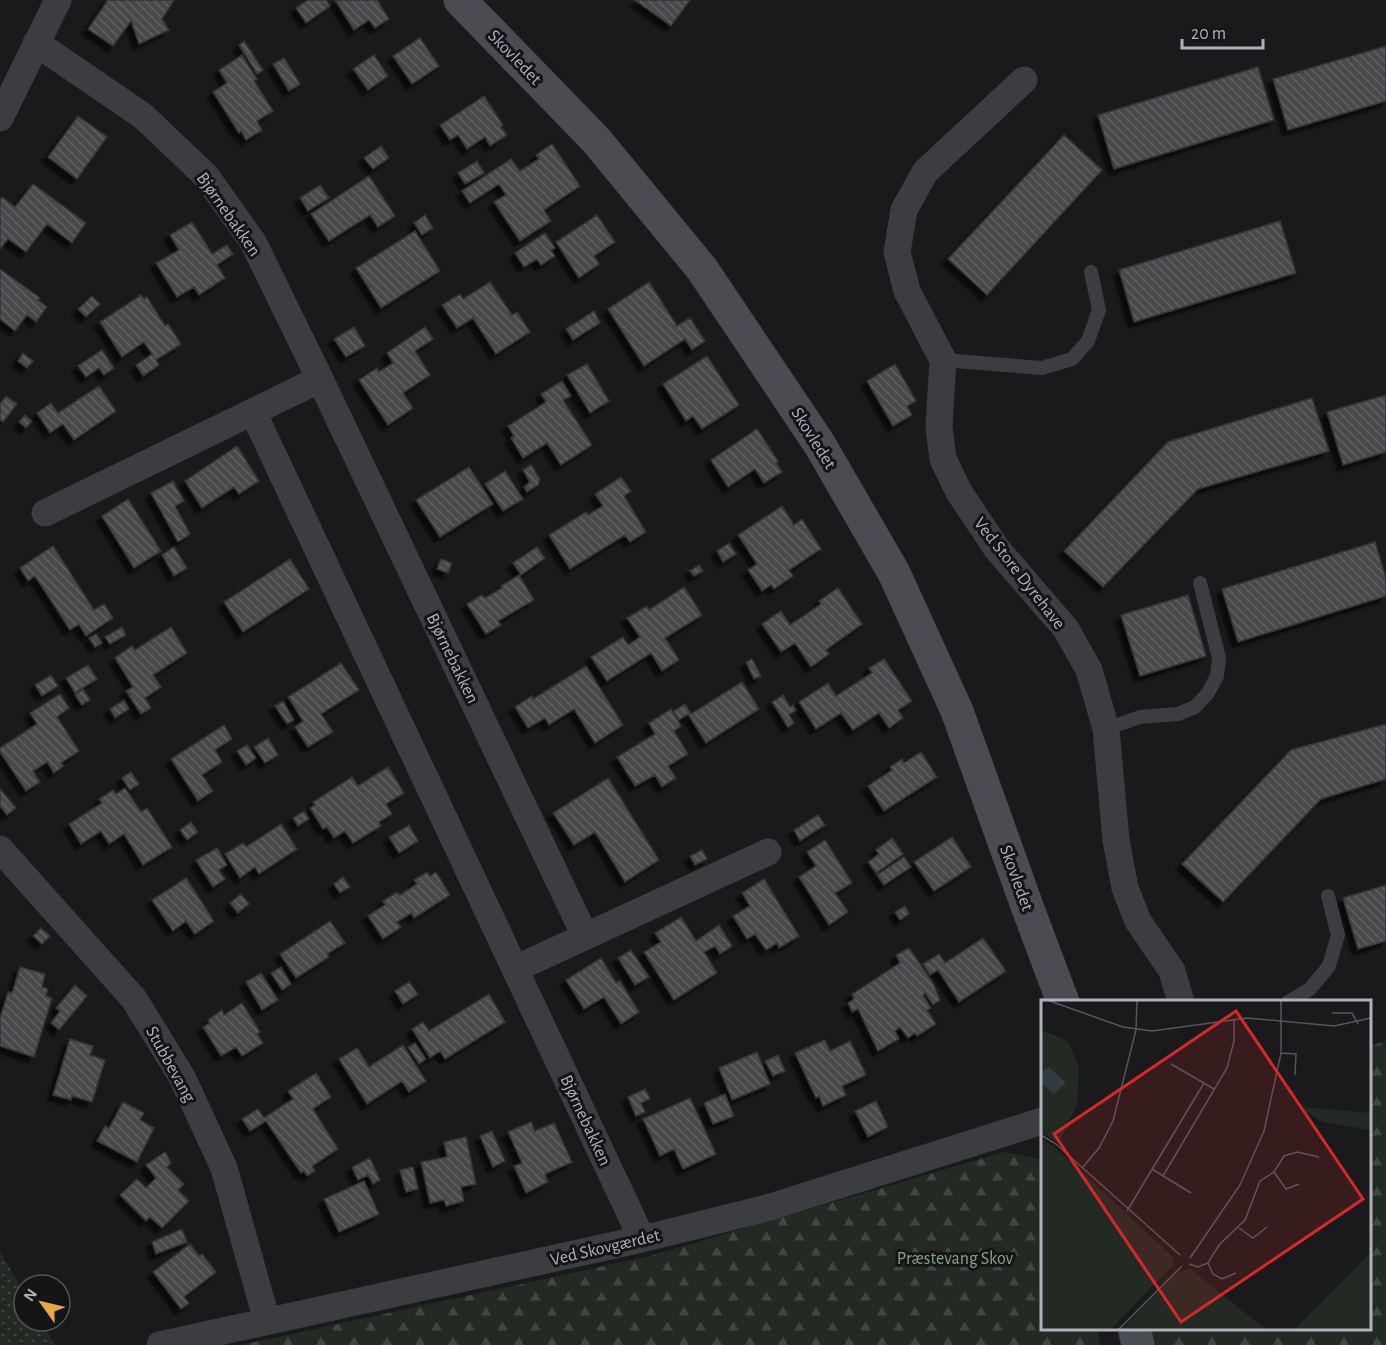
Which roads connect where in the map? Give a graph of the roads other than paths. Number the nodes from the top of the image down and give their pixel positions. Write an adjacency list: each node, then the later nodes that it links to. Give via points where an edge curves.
1 (58, 0): 3 (street)
2 (460, 0): 17 (street, Skovledet, via 596,140 702,269 820,445 894,573 957,711)
3 (36, 43): 5 (street); 8 (street, Bjørnebakken, via 143,116 206,176 253,242)
4 (1024, 80): 7 (street, via 925,172 904,210 897,252 907,291)
5 (0, 118)
6 (1091, 272): 7 (lane, via 1099,310 1088,341 1072,359 1042,368)
7 (943, 360): 12 (street, Ved Store Dyrehave, via 939,427 943,459 959,492 997,549 1066,629 1089,670)
8 (320, 379): 9 (street); 16 (street, Bjørnebakken)
9 (253, 412): 10 (street); 18 (street, Bjørnebakken)
10 (45, 513)
11 (1200, 583): 12 (lane, via 1219,658 1208,693 1195,707 1178,714 1140,717)
12 (1106, 729): 21 (street, Ved Store Dyrehave, via 1116,840 1125,888 1138,921 1172,970)
13 (0, 849): 25 (street, Stubbevang, via 134,999 182,1077 224,1168)
14 (768, 852): 16 (street)
15 (1328, 896): 22 (lane, via 1338,935 1329,966 1310,989)
16 (585, 936): 18 (street)
17 (1045, 952): 19 (street, Skovledet); 20 (street, Skovledet)
18 (514, 969): 24 (street, Bjørnebakken)
19 (1048, 1000)
20 (1063, 1000)
21 (1180, 1000)
22 (1291, 1000)
23 (1041, 1121): 24 (street, Ved Skovgærdet, via 767,1208)
24 (642, 1239): 25 (street, Ved Skovgærdet)
25 (267, 1321): 27 (street, Ved Skovgærdet)
26 (1134, 1330): 28 (street)
27 (160, 1345)
28 (1138, 1345)

